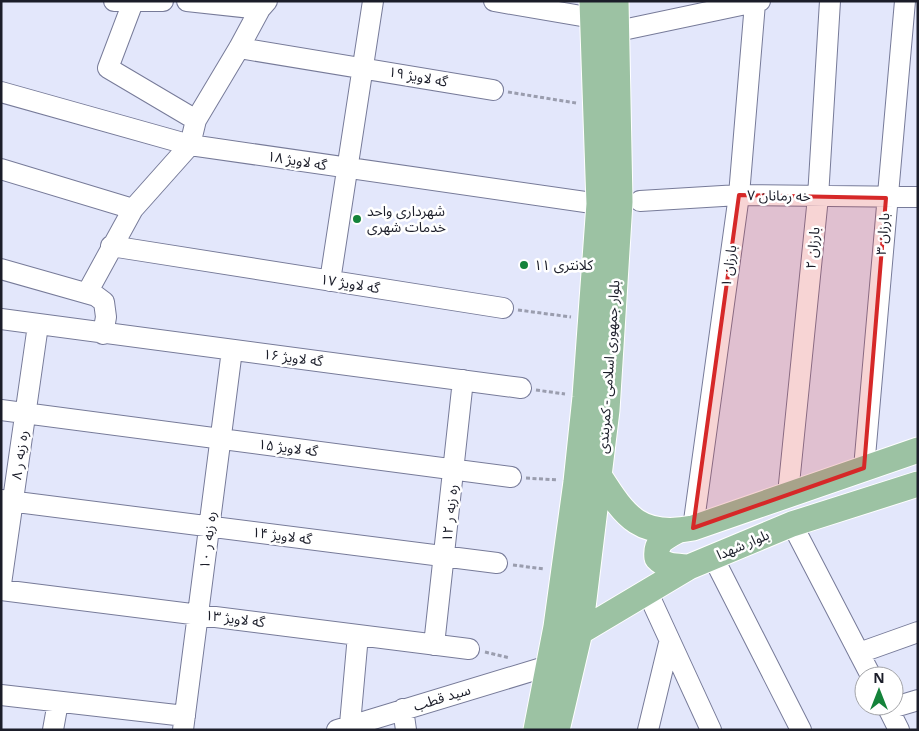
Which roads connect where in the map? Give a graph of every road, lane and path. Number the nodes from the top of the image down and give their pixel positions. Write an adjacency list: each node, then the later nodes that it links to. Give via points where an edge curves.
1 (114, 1): 9 (street)
2 (163, 1): 9 (street)
3 (186, 1): 11 (street)
4 (373, 1): 15 (street)
5 (494, 1): 12 (street)
6 (616, 1): 13 (main road, بلوار جمهوری اسلامی - کمربندی)
7 (830, 1): 24 (street, بارزان ۲)
8 (905, 1): 26 (street, بارزان ۳)
9 (133, 2): 19 (street, via 108,68)
10 (758, 2): 13 (street); 23 (street, بارزان ۱)
11 (263, 5): 14 (street)
12 (592, 10): 18 (main road, بلوار جمهوری اسلامی - کمربندی)
13 (618, 31): 50 (main road, بلوار جمهوری اسلامی - کمربندی, via 620,202 607,410)
14 (239, 48): 15 (street, ۱۹ گه لاویژ); 19 (street)
15 (364, 68): 16 (street, ۱۹ گه لاویژ); 22 (street)
16 (493, 90): 18 (path)
17 (1, 92): 20 (street, گه لاویژ ۱۸)
18 (597, 107): 28 (main road, بلوار جمهوری اسلامی - کمربندی)
19 (196, 120): 20 (street)
20 (190, 145): 22 (street, گه لاویژ ۱۸); 29 (street)
21 (1, 169): 29 (street)
22 (347, 169): 28 (street, گه لاویژ ۱۸); 32 (street)
23 (739, 195): 24 (street, خه رمانان ۷); 27 (street, خه رمانان ۷); 56 (street, بارزان ۱)
24 (818, 197): 26 (street, خه رمانان ۷); 52 (street, بارزان ۲)
25 (918, 197): 26 (street, خه رمانان ۷)
26 (886, 198): 47 (street, بارزان ۳)
27 (640, 201)
28 (599, 204): 36 (main road, بلوار جمهوری اسلامی - کمربندی)
29 (133, 209): 30 (street)
30 (111, 246): 32 (street, گه لاویژ ۱۷); 33 (street)
31 (1, 269): 33 (street)
32 (330, 281): 34 (street, گه لاویژ ۱۷)
33 (87, 293): 38 (street, via 104,302)
34 (503, 308): 36 (path)
35 (1, 319): 37 (street, ۱۶ گه لاویژ)
36 (590, 320): 42 (main road, بلوار جمهوری اسلامی - کمربندی)
37 (38, 325): 38 (street, ۱۶ گه لاویژ); 44 (street, ۸ ره زبه ر)
38 (103, 334): 39 (street, ۱۶ گه لاویژ)
39 (232, 350): 40 (street, ۱۶ گه لاویژ); 45 (street, ره زبه ر ۱۰)
40 (463, 380): 41 (street, ۱۶ گه لاویژ); 48 (street, ره زبه ر ۱۲)
41 (521, 388): 42 (path)
42 (585, 397): 50 (main road, بلوار جمهوری اسلامی - کمربندی)
43 (1, 410): 44 (street, گه لاویژ ۱۵)
44 (25, 413): 45 (street, گه لاویژ ۱۵); 53 (street, ۸ ره زبه ر)
45 (221, 439): 48 (street, گه لاویژ ۱۵); 55 (street, ره زبه ر ۱۰)
46 (918, 450): 47 (main road)
47 (864, 468): 52 (main road)
48 (454, 470): 49 (street, گه لاویژ ۱۵); 57 (street, ره زبه ر ۱۲)
49 (511, 477): 50 (path)
50 (588, 480): 56 (main road, via 616,502 635,523 649,528); 61 (main road, بلوار جمهوری اسلامی - کمربندی); 66 (main road, بلوار جمهوری اسلامی - کمربندی)
51 (918, 484): 54 (main road, بلوار شهدا)
52 (788, 494): 56 (main road)
53 (7, 501): 55 (street, گه لاویژ ۱۴); 62 (street, ۸ ره زبه ر)
54 (792, 524): 58 (main road, بلوار شهدا); 72 (street)
55 (210, 526): 57 (street, گه لاویژ ۱۴); 65 (street, ره زبه ر ۱۰)
56 (685, 529): 60 (main road, via 662,539 657,546 657,558 668,565)
57 (445, 557): 59 (street, گه لاویژ ۱۴); 70 (street, ره زبه ر ۱۲)
58 (713, 557): 60 (main road, بلوار شهدا); 90 (street)
59 (498, 563): 61 (path)
60 (689, 567): 64 (main road, بلوار شهدا)
61 (563, 572): 66 (main road, بلوار جمهوری اسلامی - کمربندی)
62 (1, 584)
63 (1, 590): 65 (street, گه لاویژ ۱۳)
64 (647, 591): 66 (main road, بلوار شهدا); 69 (street)
65 (198, 615): 68 (street, گه لاویژ ۱۳); 82 (street, ره زبه ر ۱۰)
66 (568, 629): 73 (main road, بلوار جمهوری اسلامی - کمربندی); 78 (main road, بلوار جمهوری اسلامی - کمربندی)
67 (918, 632): 72 (street)
68 (358, 635): 70 (street, گه لاویژ ۱۳); 83 (street)
69 (669, 643): 88 (street); 89 (street)
70 (434, 645): 71 (street, گه لاویژ ۱۳)
71 (469, 649)
72 (859, 652): 74 (street)
73 (548, 666): 78 (main road, بلوار جمهوری اسلامی - کمربندی); 80 (street, سید قطب)
74 (866, 666)
75 (1, 695): 77 (street)
76 (918, 700): 79 (street)
77 (58, 702): 82 (street); 84 (street)
78 (551, 703): 86 (main road, بلوار جمهوری اسلامی - کمربندی); 87 (main road, بلوار جمهوری اسلامی - کمربندی)
79 (904, 704)
80 (403, 709): 83 (street, سید قطب); 85 (street)
81 (892, 716): 91 (street)
82 (184, 723)
83 (343, 727)
84 (53, 730)
85 (406, 730)
86 (536, 730)
87 (557, 730)
88 (648, 730)
89 (711, 730)
90 (801, 730)
91 (899, 730)

